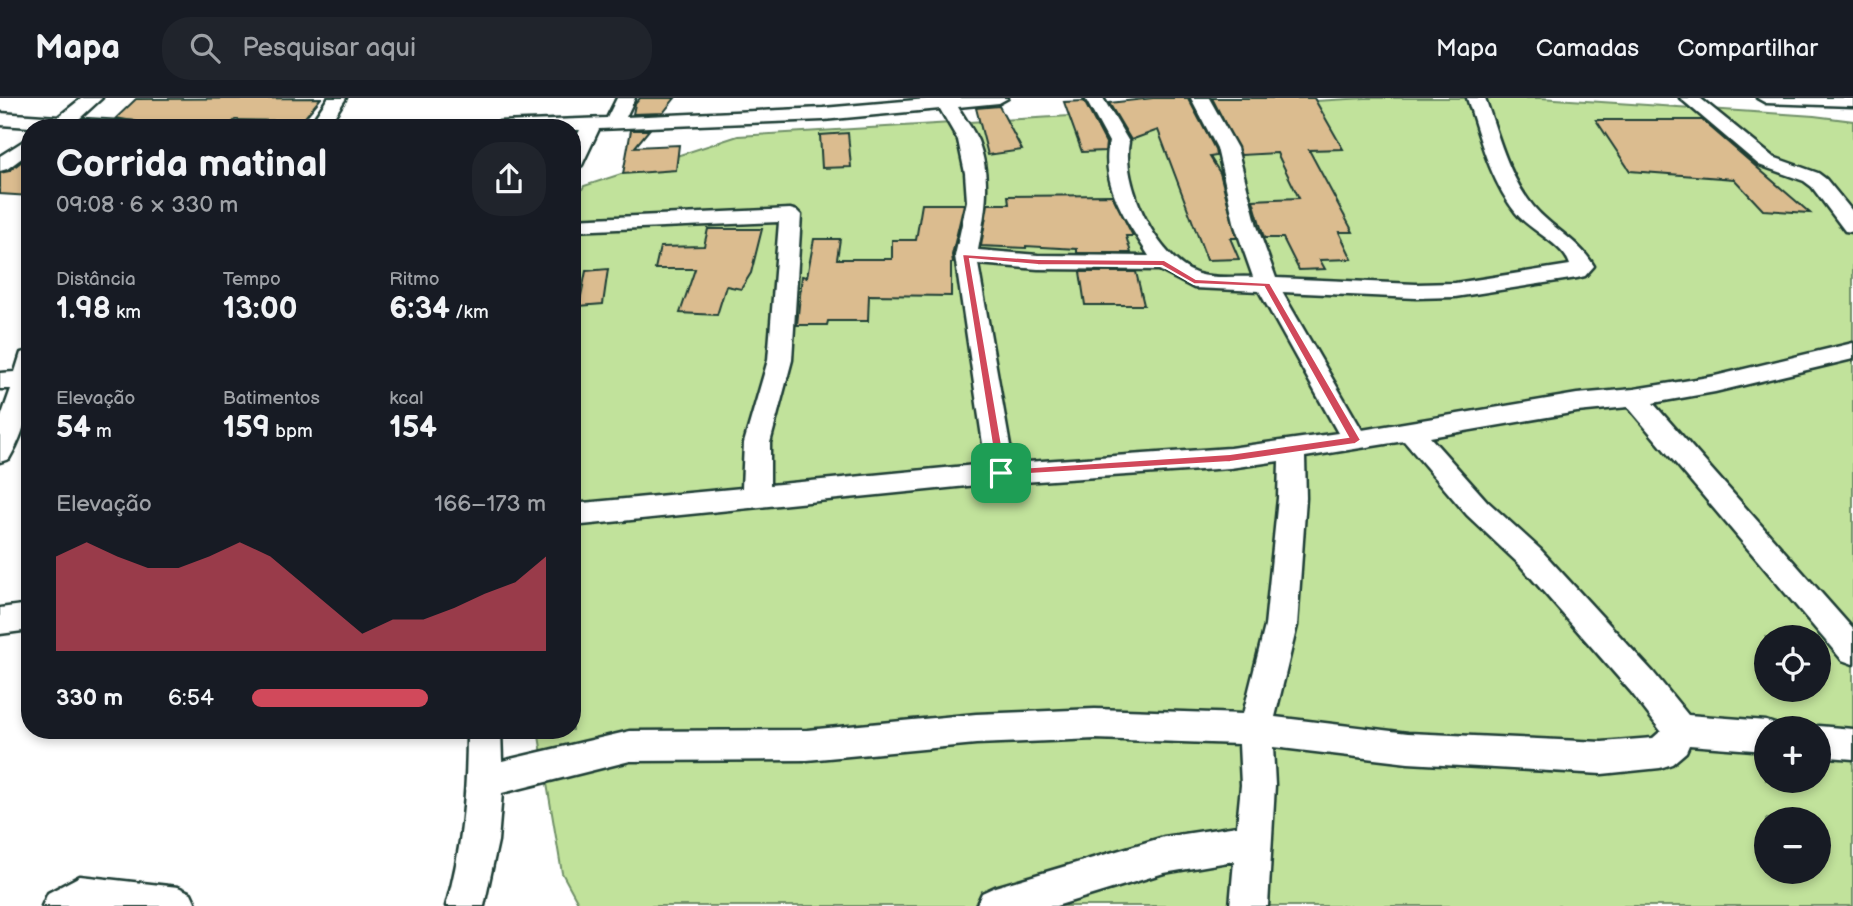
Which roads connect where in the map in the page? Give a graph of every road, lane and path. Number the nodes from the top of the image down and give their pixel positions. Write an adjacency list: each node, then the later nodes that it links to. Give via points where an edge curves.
1 (93, 98): 14 (street)
2 (337, 98): 15 (street)
3 (625, 98): 17 (street)
4 (999, 98): 12 (street)
5 (1094, 98): 26 (street, via 1119,142 1116,161 1127,201)
6 (1200, 98): 27 (street, via 1227,148 1246,226)
7 (1476, 98): 27 (street, via 1516,199 1580,258 1583,266 1565,274 1455,290)
8 (1689, 98): 24 (street, via 1766,161 1819,183)
9 (1766, 98): 10 (street)
10 (1773, 98): 11 (street)
11 (1853, 101)
12 (946, 103): 17 (street); 25 (street, via 968,140 975,173 977,201)
13 (0, 119): 16 (street)
14 (65, 119)
15 (323, 119)
16 (21, 121)
17 (613, 124): 19 (street)
18 (581, 125): 19 (street)
19 (592, 125): 20 (street)
20 (581, 147)
21 (21, 150): 22 (street)
22 (0, 165)
23 (581, 225): 36 (street, via 790,215 780,360 757,443)
24 (1853, 226)
25 (965, 256): 26 (street); 35 (street)
26 (1164, 263): 27 (street, via 1194,281)
27 (1267, 285): 32 (street)
28 (1853, 351): 30 (street)
29 (18, 373): 34 (street, via 21,400)
30 (1634, 398): 31 (street, via 1577,402); 40 (street)
31 (1410, 431): 32 (street); 41 (street, via 1477,508 1530,557)
32 (1355, 440): 33 (street)
33 (1292, 449): 35 (street, via 1230,458); 42 (street, via 1281,626)
34 (0, 452)
35 (1001, 473): 36 (street)
36 (756, 495): 37 (street)
37 (581, 514)
38 (21, 618): 39 (street)
39 (0, 621)
40 (1853, 650)
41 (1679, 729): 42 (street, via 1674,741 1660,753 1602,758 1408,748); 43 (street)
42 (1255, 731): 47 (street, via 1095,724 976,729 807,745 630,746); 48 (street, via 1258,785)
43 (1754, 735)
44 (485, 739): 47 (street)
45 (1831, 742): 46 (street)
46 (1853, 744)
47 (487, 780): 51 (street, via 478,866)
48 (1252, 841): 52 (street, via 1164,855); 53 (street)
49 (61, 906): 50 (street, via 80,895)
50 (178, 906)
51 (465, 906)
52 (995, 906)
53 (1249, 906)

